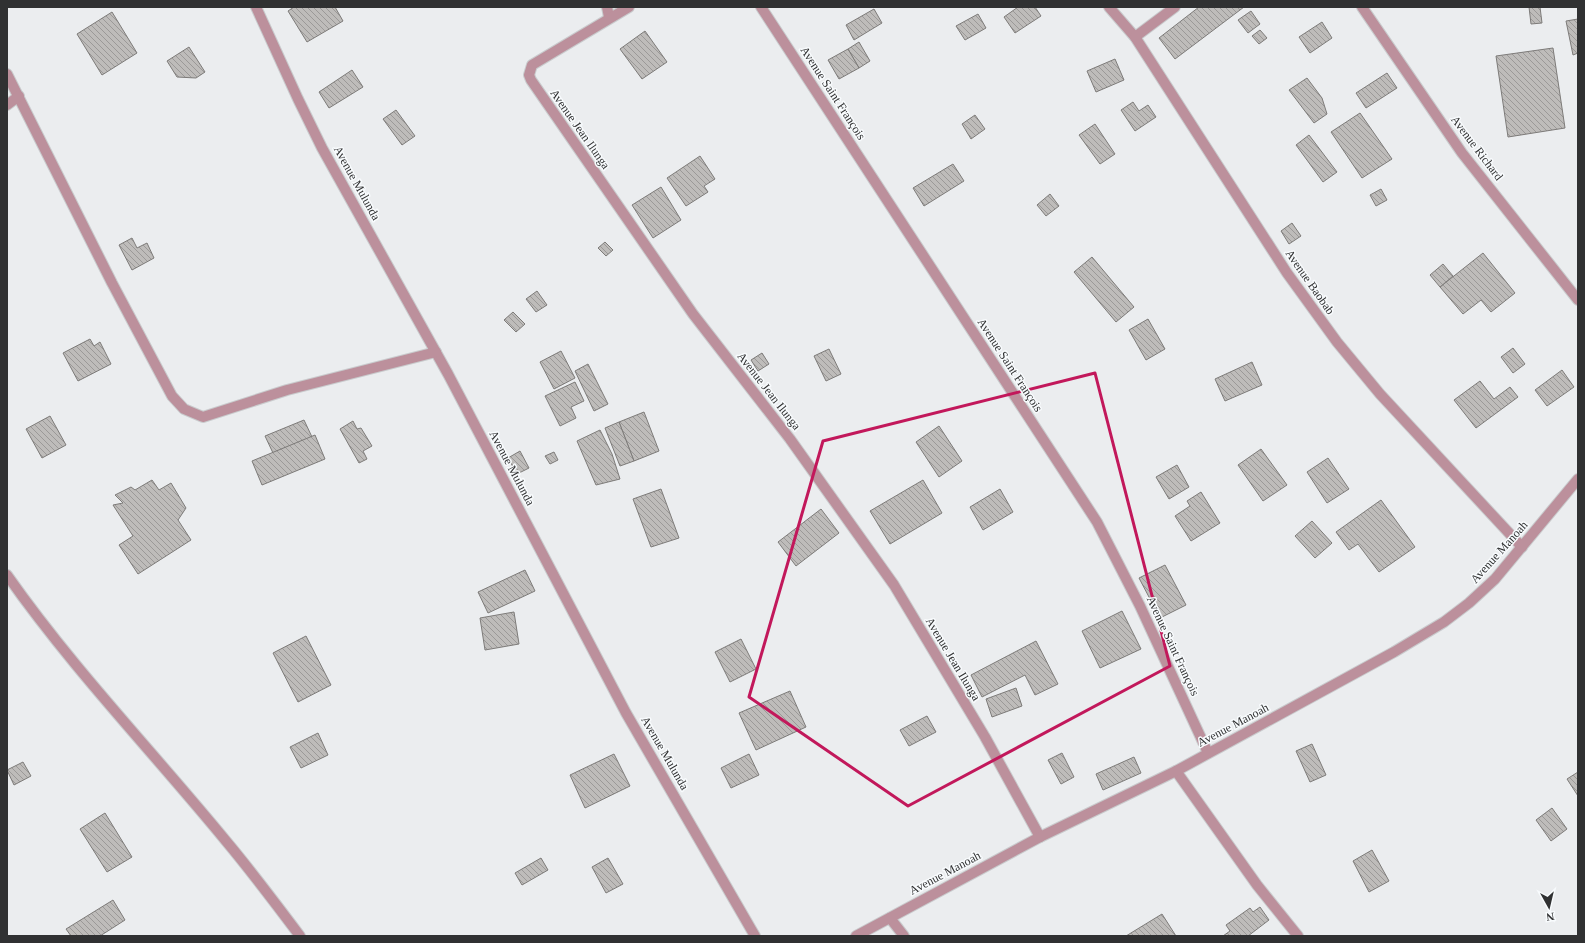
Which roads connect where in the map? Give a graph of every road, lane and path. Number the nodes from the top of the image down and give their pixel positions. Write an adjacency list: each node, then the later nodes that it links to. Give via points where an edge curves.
1 (256, 7): 14 (street, Avenue Mulunda, via 322,148)
2 (607, 7): 8 (street)
3 (629, 7): 8 (street, Avenue Jean Ilunga)
4 (761, 7): 18 (street, Avenue Saint François, via 1097,522 1140,606)
5 (1109, 7): 9 (street, Avenue Baobab)
6 (1176, 7): 9 (street)
7 (1362, 7): 13 (street, Avenue Richard, via 1462,153)
8 (609, 17): 20 (street, Avenue Jean Ilunga, via 532,65 529,76 531,80 693,314 790,439 894,585 985,737)
9 (1135, 37): 16 (street, Avenue Baobab, via 1287,273 1337,342 1391,405)
10 (7, 74): 11 (street)
11 (19, 96): 12 (street); 14 (street, via 112,283 172,396 184,409 203,417 287,390)
12 (7, 105)
13 (1578, 300)
14 (436, 352): 23 (street, Avenue Mulunda, via 626,713)
15 (1578, 479): 16 (street, Avenue Manoah)
16 (1522, 547): 18 (street, Avenue Manoah, via 1495,579 1444,622)
17 (7, 575): 22 (street, via 85,676 226,841)
18 (1208, 753): 19 (street, Avenue Manoah)
19 (1176, 771): 20 (street, Avenue Manoah); 26 (street, via 1257,885)
20 (1040, 837): 21 (street, Avenue Manoah)
21 (890, 918): 24 (street, Avenue Manoah); 25 (street)
22 (300, 936)
23 (755, 936)
24 (856, 936)
25 (904, 936)
26 (1298, 936)

